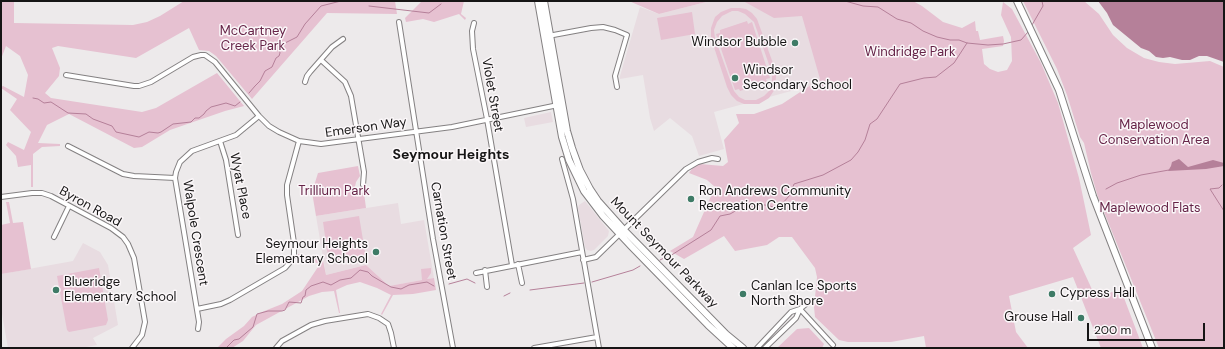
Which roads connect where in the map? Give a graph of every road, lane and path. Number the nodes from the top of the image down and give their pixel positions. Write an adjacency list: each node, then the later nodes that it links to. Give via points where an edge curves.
1 (538, 1): 6 (main road, Mount Seymour Parkway)
2 (544, 1): 6 (main road, Mount Seymour Parkway)
3 (1017, 1): 40 (main road, via 1059,90 1093,196)
4 (399, 22): 15 (street, Carnation Street)
5 (474, 23): 14 (street, Violet Street, via 473,49)
6 (547, 36): 11 (street, via 603,27 628,35 615,76); 12 (main road, Mount Seymour Parkway)
7 (343, 39): 8 (street)
8 (321, 60): 10 (street); 16 (street, via 339,75 349,90)
9 (66, 75): 13 (street, Emerson Way, via 139,86 151,82 197,55 205,55 215,62)
10 (305, 82)
11 (617, 87)
12 (559, 105): 14 (street, Emerson Way); 26 (main road, Mount Seymour Parkway, via 562,136 575,173 589,198)
13 (259, 116): 17 (street, Walpole Crescent, via 240,132); 18 (street, Emerson Way, via 269,126)
14 (487, 119): 15 (street, Emerson Way); 31 (street, Violet Street)
15 (416, 131): 16 (street, Emerson Way); 47 (street, Carnation Street)
16 (359, 139): 18 (street, Emerson Way, via 321,144); 23 (street, via 364,172)
17 (220, 141): 22 (street, Walpole Crescent, via 187,154 178,166); 27 (street, Wyat Place, via 226,160)
18 (299, 141): 38 (street, via 287,190 294,249 291,261 285,268 230,300)
19 (68, 146): 22 (street, via 123,174)
20 (562, 159): 29 (street, via 573,199)
21 (718, 159): 26 (street, via 698,162 686,169)
22 (175, 178): 38 (street, Walpole Crescent)
23 (363, 185)
24 (1, 197): 25 (street, Byron Road, via 42,193)
25 (69, 206): 28 (street); 44 (street, Byron Road, via 117,232 131,250 145,322 142,335)
26 (621, 232): 30 (street, via 596,256); 50 (main road, Mount Seymour Parkway); 51 (main road, Mount Seymour Parkway)
27 (238, 235)
28 (54, 237)
29 (582, 252): 30 (street); 32 (street)
30 (583, 260): 42 (street)
31 (512, 264): 32 (street); 33 (street)
32 (518, 264): 35 (street)
33 (485, 270): 34 (street); 36 (street)
34 (476, 272)
35 (522, 283)
36 (488, 288)
37 (804, 305): 39 (street)
38 (197, 309): 41 (street, Walpole Crescent)
39 (800, 309): 43 (street); 52 (street, via 791,312); 53 (street, via 796,318)
40 (1137, 310): 54 (main road); 55 (main road)
41 (198, 329)
42 (597, 337): 48 (street); 49 (street)
43 (833, 345)
44 (132, 348)
45 (276, 348): 46 (street, via 282,341 311,325 368,314 388,324)
46 (394, 348)
47 (453, 348)
48 (534, 348)
49 (599, 348)
50 (732, 348)
51 (743, 348)
52 (756, 348)
53 (765, 348)
54 (1148, 348)
55 (1152, 348)

